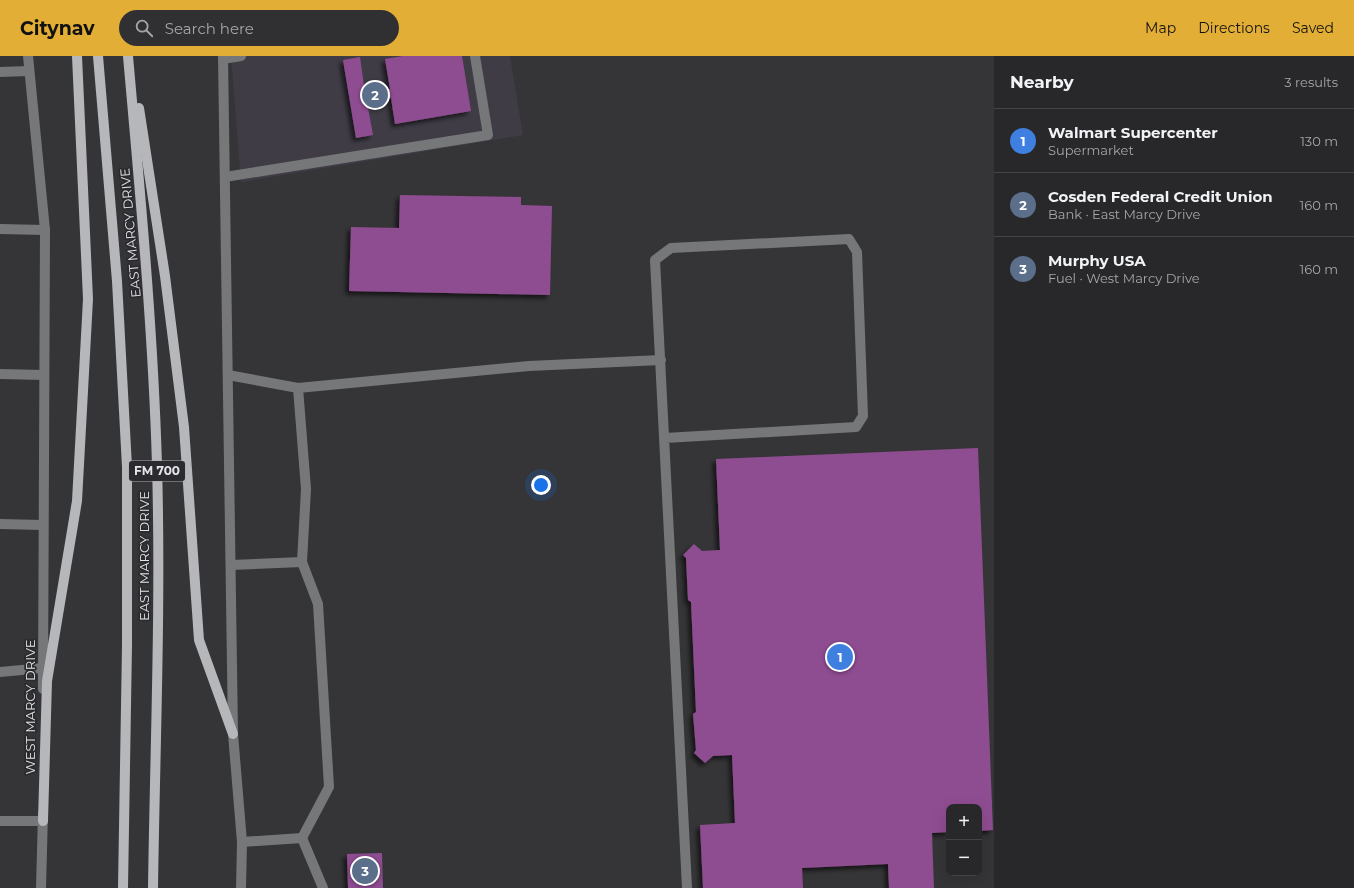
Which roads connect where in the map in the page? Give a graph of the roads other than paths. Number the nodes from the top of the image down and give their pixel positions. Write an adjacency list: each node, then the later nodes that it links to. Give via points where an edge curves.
1 (28, 56): 8 (street)
2 (77, 56): 27 (main road, via 88,299 77,501 47,681)
3 (98, 56): 31 (main road, EAST MARCY DRIVE / FM 700, via 117,281 127,468)
4 (130, 56): 25 (main road, via 165,276 184,427 199,640); 32 (main road, EAST MARCY DRIVE / FM 700, via 148,282 157,466)
5 (241, 56): 7 (street)
6 (475, 56): 10 (street, via 488,135)
7 (223, 57): 10 (street)
8 (29, 71): 9 (street); 12 (street)
9 (0, 72)
10 (225, 177): 16 (street)
11 (0, 229): 12 (street)
12 (45, 230): 15 (street)
13 (661, 360): 17 (street, via 529,366); 18 (street); 18 (street, via 655,260 670,248 849,239 857,252 863,416 856,427)
14 (0, 374): 15 (street)
15 (44, 375): 20 (street)
16 (228, 375): 17 (street); 22 (street)
17 (298, 388): 21 (street, via 306,489)
18 (665, 438): 35 (street)
19 (0, 524): 20 (street)
20 (42, 525): 23 (street, WEST MARCY DRIVE)
21 (302, 562): 22 (street); 28 (street, via 318,604 329,788)
22 (231, 564): 25 (street)
23 (43, 668): 24 (street); 27 (street, WEST MARCY DRIVE)
24 (0, 672)
25 (233, 734): 29 (street)
26 (0, 821): 27 (street)
27 (43, 821): 30 (street, WEST MARCY DRIVE)
28 (302, 838): 29 (street); 34 (street)
29 (242, 842): 33 (street)
30 (41, 888)
31 (123, 888)
32 (153, 888)
33 (241, 888)
34 (323, 888)
35 (687, 888)

